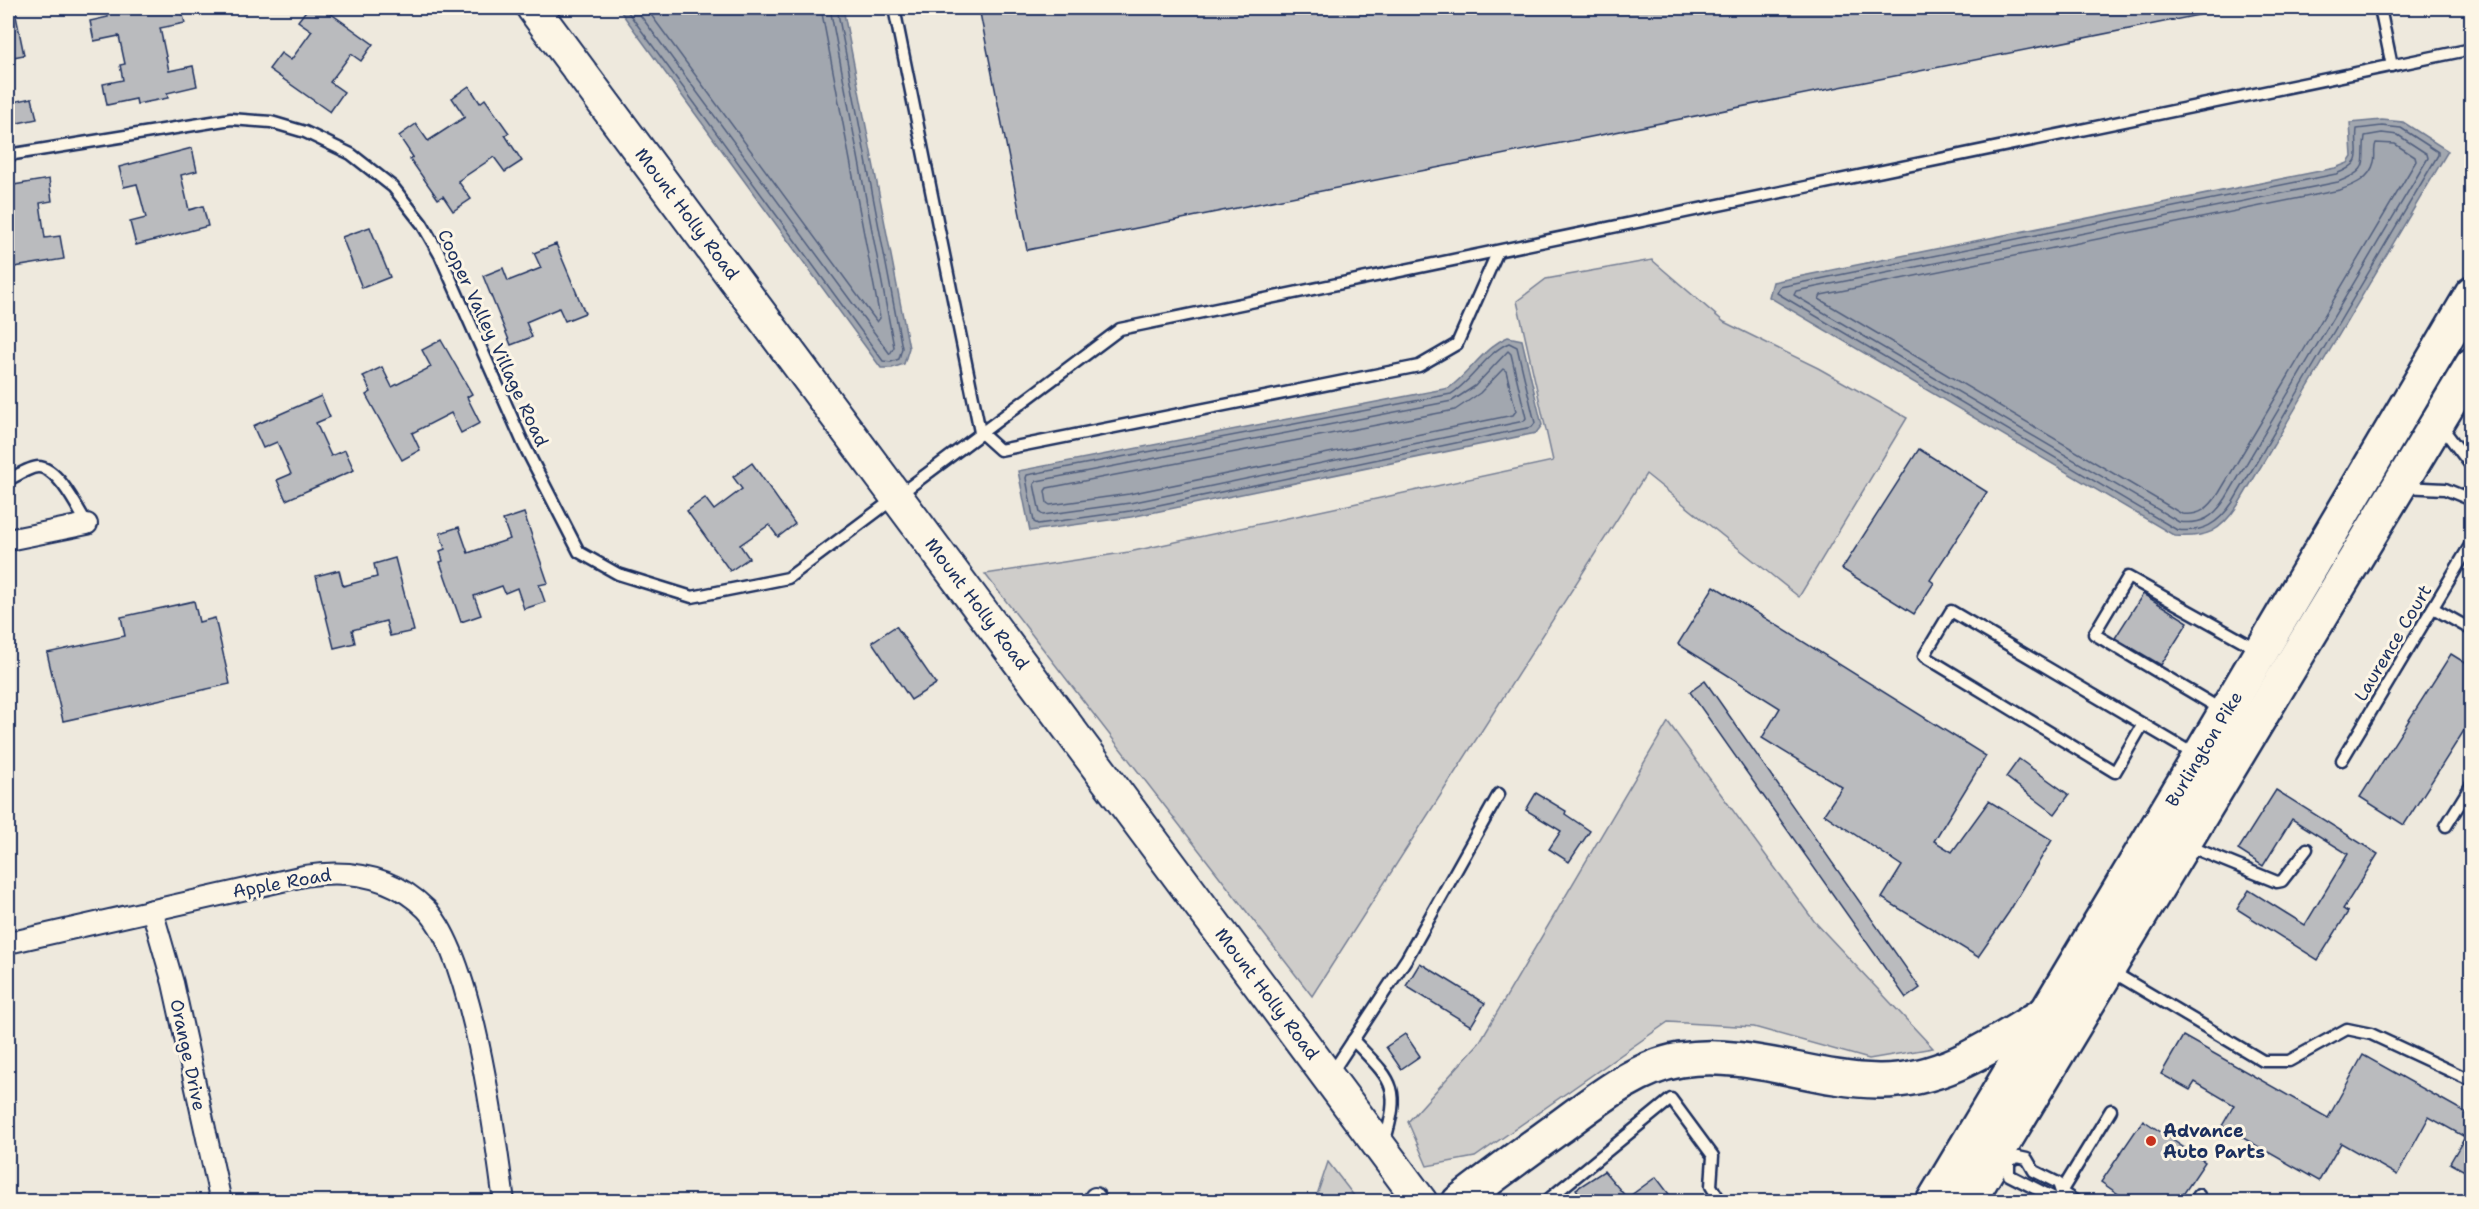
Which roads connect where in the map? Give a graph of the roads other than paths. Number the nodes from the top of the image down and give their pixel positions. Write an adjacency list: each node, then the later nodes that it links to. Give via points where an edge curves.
1 (533, 8): 15 (main road, Mount Holly Road)
2 (894, 8): 11 (lane)
3 (2380, 8): 5 (lane)
4 (2472, 49): 5 (lane, Cooper Valley Village Road)
5 (2392, 66): 7 (lane, Cooper Valley Village Road)
6 (8, 155): 15 (lane, Cooper Valley Village Road, via 231,119 271,122 305,132 351,154 393,187 422,224 440,255 545,490 579,552 618,574 692,597 788,578)
7 (1497, 253): 11 (lane, Cooper Valley Village Road, via 1119,329); 11 (lane, via 1457,344 1419,366 1000,450)
8 (2472, 294): 22 (highway, Burlington Pike)
9 (2472, 365): 10 (highway, Burlington Pike)
10 (2438, 421): 12 (lane); 14 (highway, Burlington Pike)
11 (980, 432): 15 (lane, Cooper Valley Village Road)
12 (2472, 467)
13 (8, 480): 17 (lane, via 37,466 48,469 66,488)
14 (2397, 488): 16 (lane, via 2445,489); 30 (highway, Burlington Pike)
15 (897, 496): 37 (main road, Mount Holly Road)
16 (2472, 500)
17 (87, 524): 18 (street)
18 (8, 540)
19 (2472, 542): 20 (lane, Laurence Court)
20 (2433, 608): 21 (lane); 26 (lane, Laurence Court)
21 (2472, 630)
22 (2262, 651): 23 (highway, Burlington Pike); 23 (lane, via 2128,577 2094,633)
23 (2226, 712): 25 (highway, Burlington Pike)
24 (2143, 724): 24 (lane, via 1951,611 1924,656 2115,772); 25 (lane)
25 (2199, 757): 35 (highway, Burlington Pike)
26 (2342, 760)
27 (2472, 784): 29 (lane)
28 (1499, 794): 36 (lane, via 1407,958)
29 (2446, 826)
30 (2183, 843): 31 (lane, via 2277,882 2282,882); 34 (highway, Burlington Pike)
31 (2307, 849)
32 (152, 910): 33 (street, Apple Road); 43 (street, Orange Drive, via 171,974); 44 (street, Apple Road, via 327,872 371,876 410,896 440,926 457,968 483,1073)
33 (8, 943)
34 (2108, 969): 38 (lane, via 2263,1061 2289,1061 2347,1029 2371,1034); 41 (highway, Burlington Pike)
35 (2048, 1012): 46 (highway, via 1950,1068 1914,1078 1878,1081 1708,1057 1678,1061 1620,1085); 49 (highway, Burlington Pike)
36 (1353, 1040): 37 (lane); 40 (lane, via 1385,1074 1393,1091 1393,1114)
37 (1329, 1077): 40 (main road, Mount Holly Road)
38 (2472, 1081)
39 (2111, 1110): 42 (lane)
40 (1382, 1149): 45 (main road, Mount Holly Road)
41 (2003, 1158): 42 (lane, via 2009,1175); 42 (lane, via 2027,1159 2034,1171 2058,1183); 50 (highway, Burlington Pike)
42 (2061, 1197): 51 (lane)
43 (221, 1202)
44 (504, 1202)
45 (1421, 1202)
46 (1459, 1202)
47 (1545, 1202): 48 (lane, via 1671,1099 1713,1156 1711,1186)
48 (1721, 1202)
49 (1933, 1202)
50 (1968, 1202)
51 (2077, 1202)

